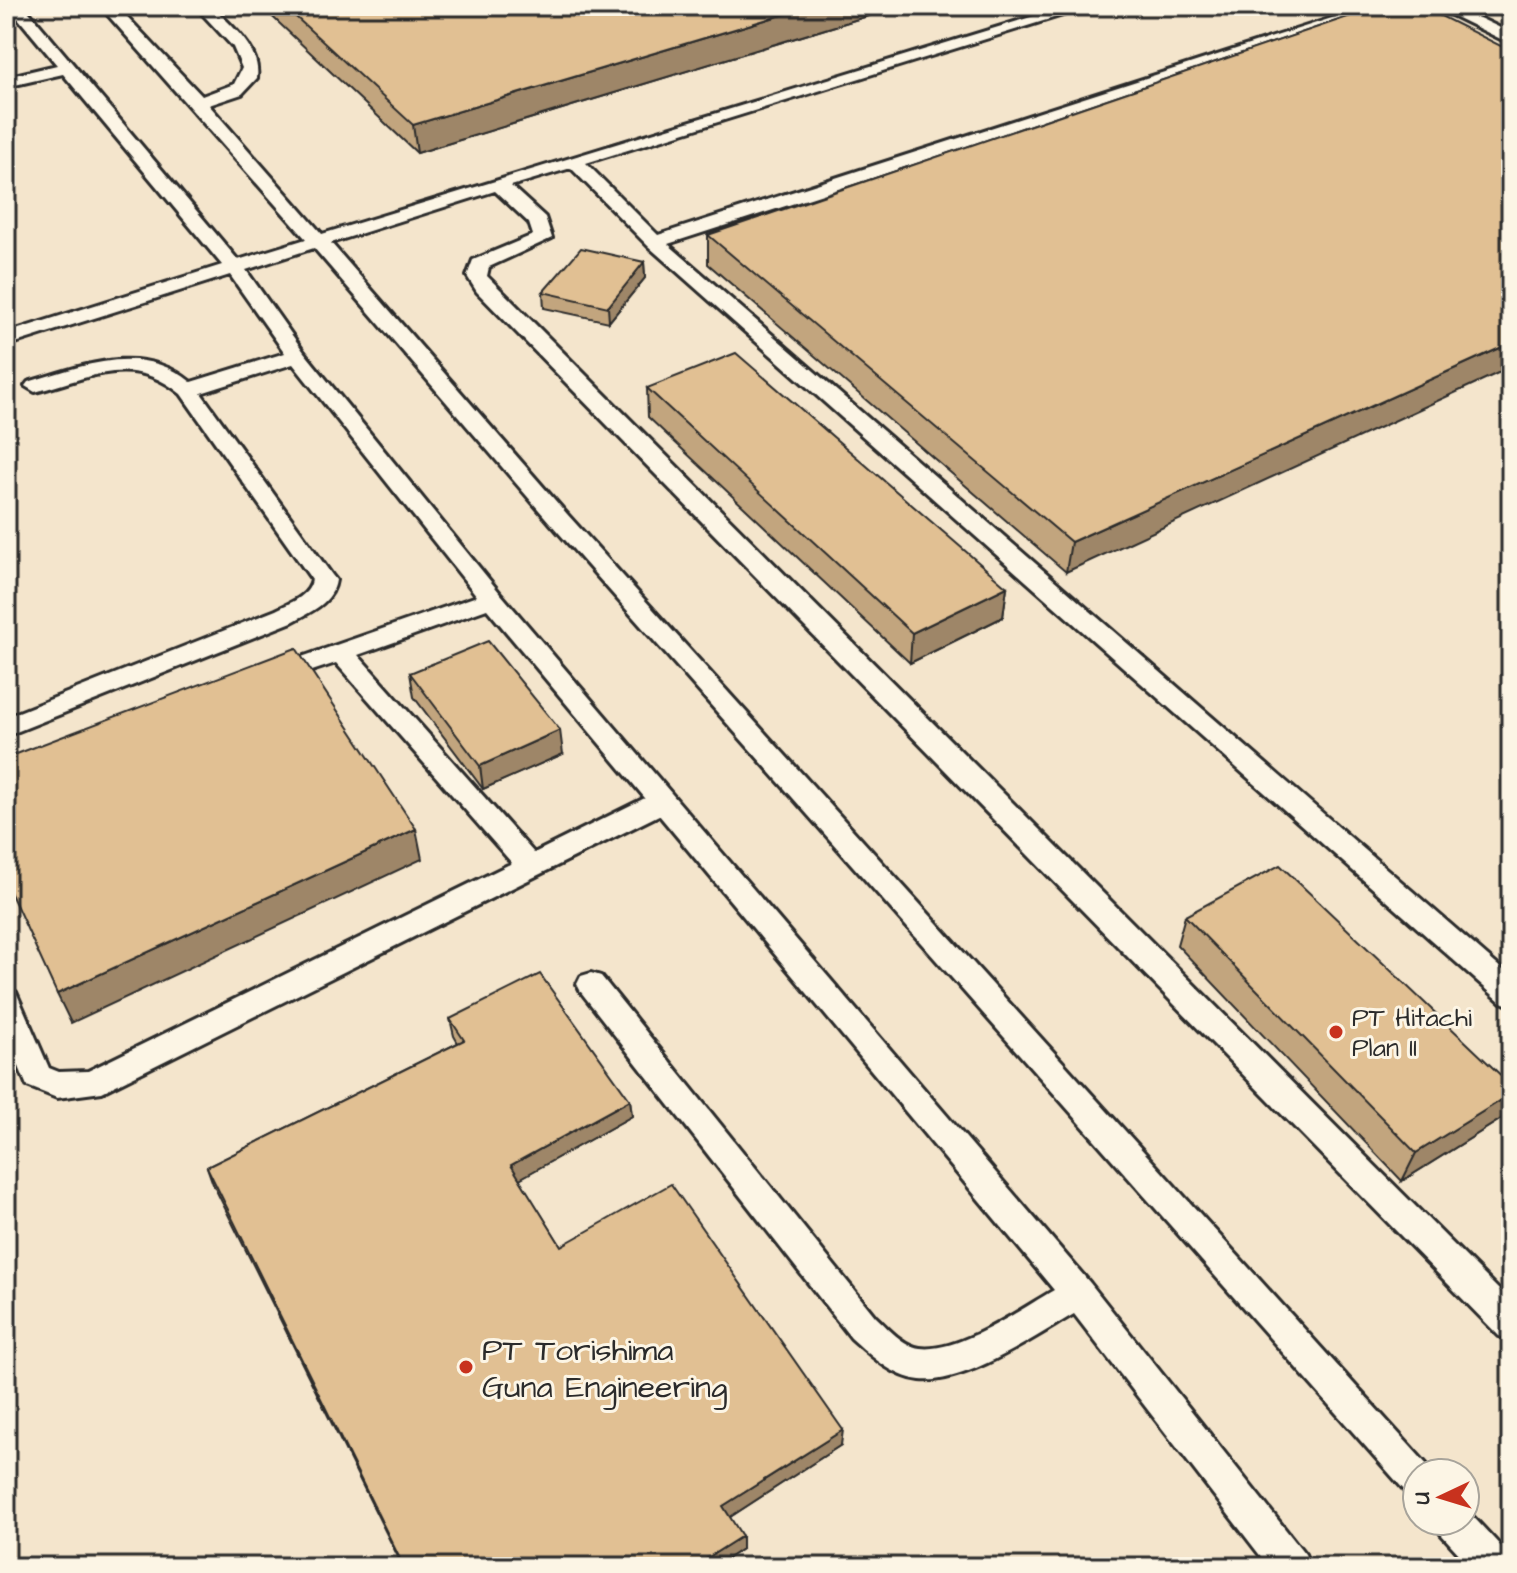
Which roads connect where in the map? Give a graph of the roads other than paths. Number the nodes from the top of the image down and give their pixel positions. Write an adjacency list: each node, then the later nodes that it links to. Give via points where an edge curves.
1 (16, 6): 8 (lane)
2 (108, 6): 10 (lane)
3 (203, 6): 10 (lane, via 251,64 250,75 238,90)
4 (1082, 6): 11 (lane)
5 (1397, 6): 13 (lane)
6 (1441, 6): 7 (lane)
7 (1511, 39)
8 (66, 68): 9 (lane); 15 (lane)
9 (6, 82)
10 (198, 102): 14 (lane)
11 (574, 161): 12 (lane); 13 (lane)
12 (498, 184): 14 (lane); 30 (lane, via 538,221 543,238 480,264 477,276 484,288)
13 (655, 242): 27 (lane)
14 (319, 243): 15 (lane); 31 (lane)
15 (235, 269): 16 (lane); 17 (lane)
16 (6, 340)
17 (297, 356): 19 (lane); 20 (lane)
18 (35, 386): 19 (lane, via 133,363 160,367)
19 (188, 390): 23 (lane, via 324,580 323,589 284,616)
20 (492, 599): 21 (lane); 24 (lane)
21 (340, 651): 22 (lane); 25 (lane)
22 (253, 683)
23 (6, 727)
24 (663, 801): 25 (lane); 29 (lane)
25 (529, 865): 28 (lane, via 91,1083 57,1085 38,1077)
26 (591, 984): 29 (lane, via 863,1327 892,1352 918,1364 954,1360)
27 (1511, 994)
28 (6, 1000)
29 (1078, 1294): 33 (lane)
30 (1511, 1325)
31 (1401, 1461)
32 (1468, 1537): 34 (lane)
33 (1292, 1567)
34 (1495, 1567)

